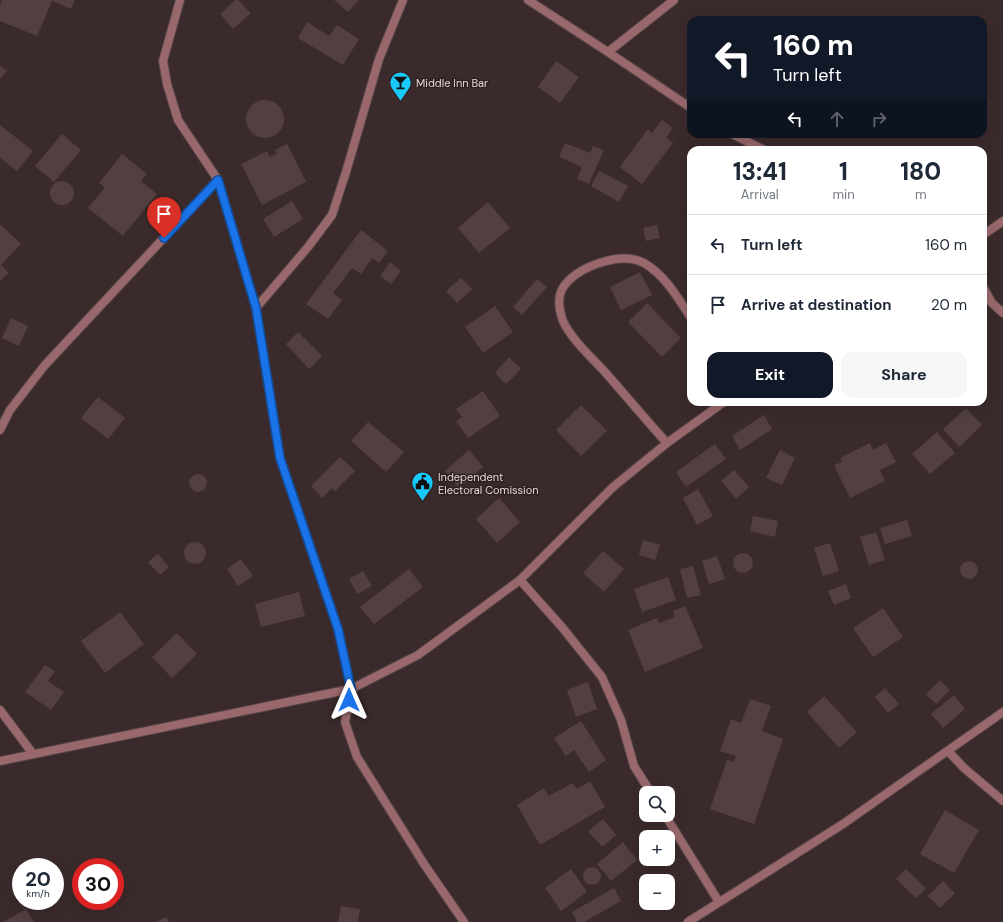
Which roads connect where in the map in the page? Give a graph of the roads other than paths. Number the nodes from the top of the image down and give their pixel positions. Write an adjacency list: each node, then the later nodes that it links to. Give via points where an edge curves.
1 (180, 0): 9 (street, via 163,61 167,84 178,120)
2 (403, 0): 13 (street, via 379,60 332,216)
3 (528, 0): 5 (street)
4 (674, 0): 5 (street)
5 (608, 52): 6 (street)
6 (687, 105)
7 (740, 138): 8 (street)
8 (756, 146)
9 (218, 180): 13 (street); 17 (street, via 45,365 10,410)
10 (1003, 221): 11 (street)
11 (987, 232)
12 (987, 294): 15 (street)
13 (256, 308): 20 (street, via 280,458 338,629)
14 (687, 312): 18 (street, via 669,286 653,270 629,258 593,265 578,273 564,287 559,304 563,321 577,342)
15 (1003, 313)
16 (718, 406): 18 (street)
17 (0, 430)
18 (667, 443): 19 (street, via 613,488)
19 (520, 580): 20 (street, via 418,656); 26 (street, via 602,677 621,720 634,766)
20 (351, 689): 24 (street); 30 (street, via 345,722 356,757)
21 (0, 710): 24 (street)
22 (1003, 712): 23 (street)
23 (948, 751): 27 (street); 29 (street, via 843,824)
24 (33, 754): 25 (street)
25 (0, 761)
26 (647, 786)
27 (1003, 801)
28 (669, 822): 29 (street)
29 (719, 902): 31 (street)
30 (464, 922)
31 (688, 922)

